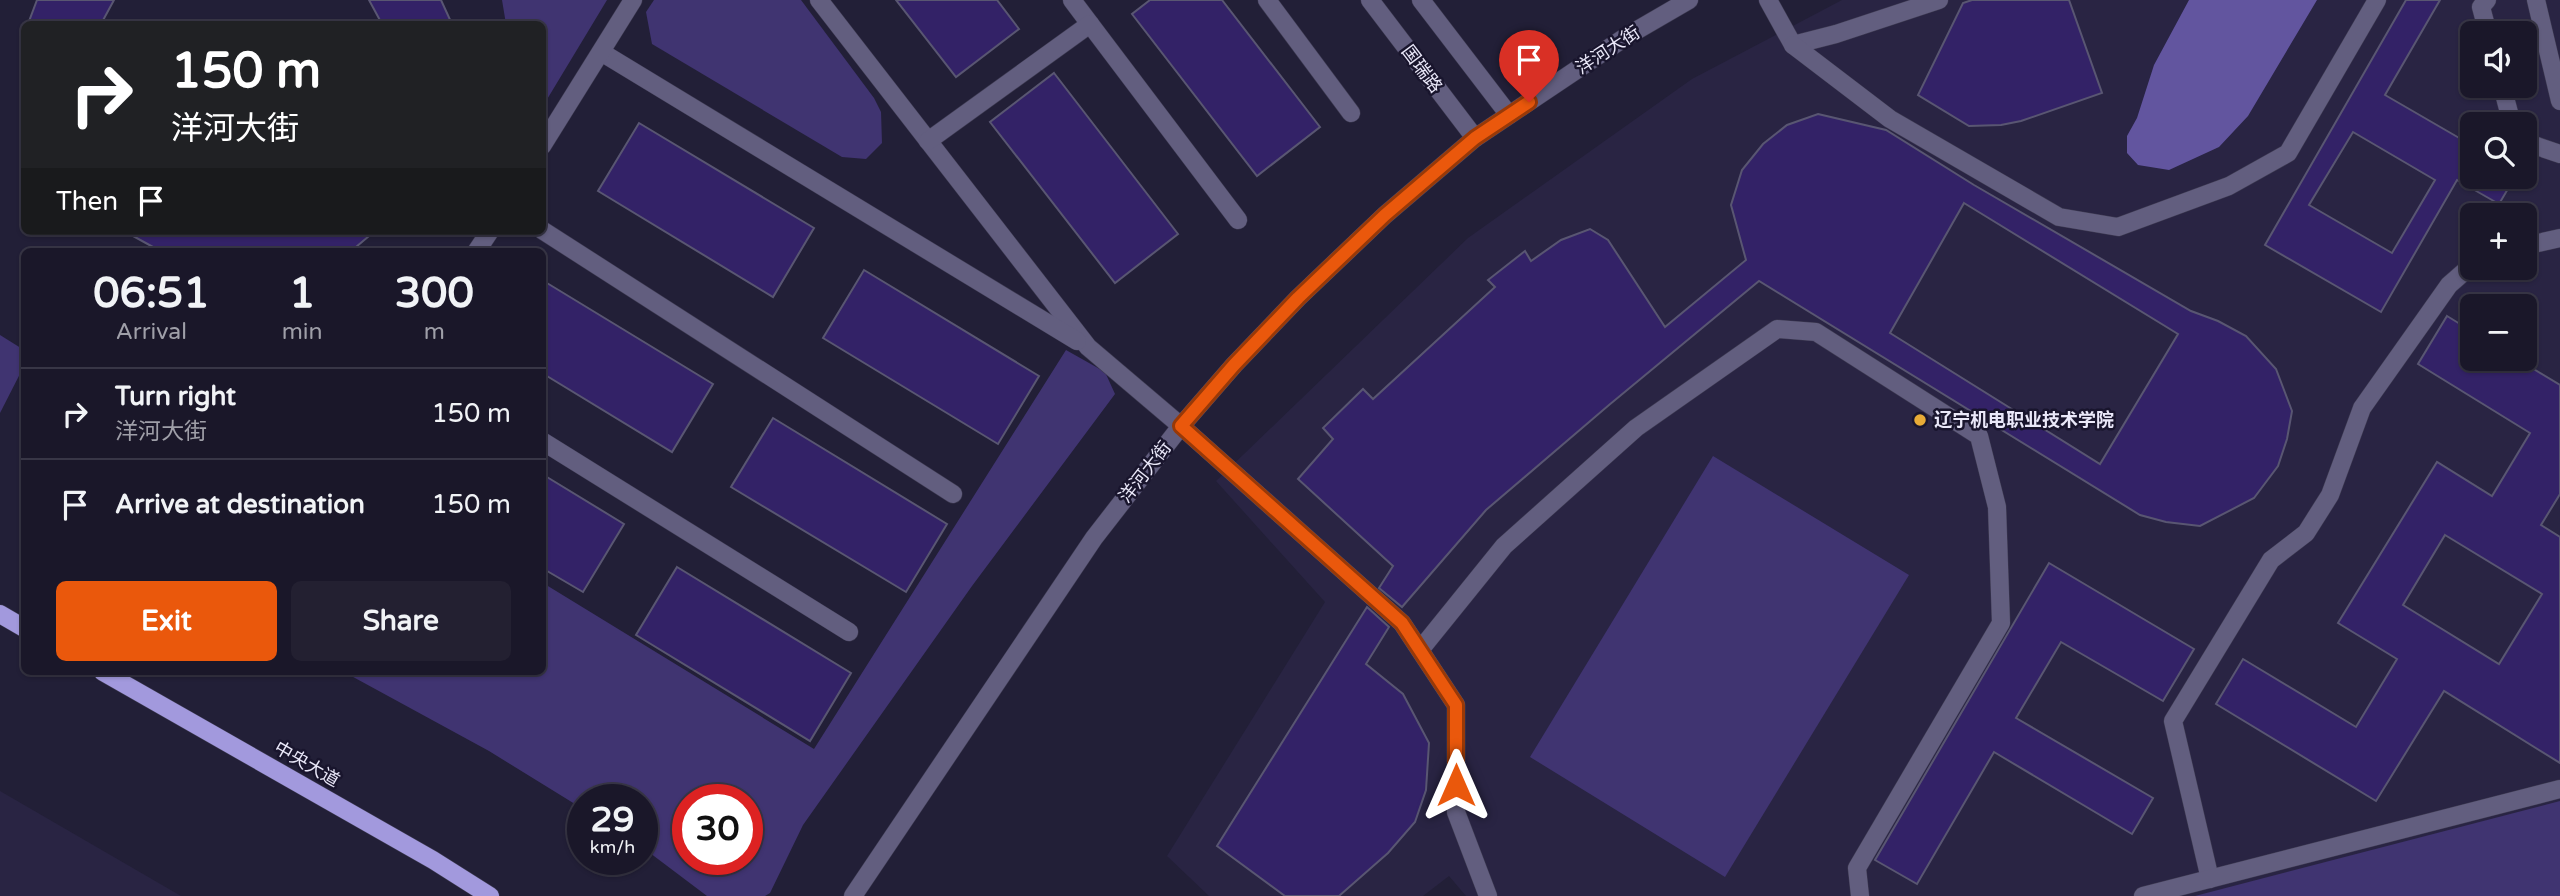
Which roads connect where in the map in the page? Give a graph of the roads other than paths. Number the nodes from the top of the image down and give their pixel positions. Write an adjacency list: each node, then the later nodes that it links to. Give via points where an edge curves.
1 (633, 0): 16 (street)
2 (818, 0): 22 (street)
3 (1072, 0): 14 (street)
4 (1267, 0): 18 (street)
5 (1370, 0): 20 (street, 国瑞路)
6 (1421, 0): 19 (street)
7 (1689, 0): 19 (street, 洋河大街)
8 (1768, 0): 15 (street)
9 (1939, 0): 15 (street)
10 (2377, 0): 15 (street, via 2288,153 2229,186 2118,227 2059,217 1890,119)
11 (2487, 0): 13 (street, via 2482,7)
12 (2536, 0): 17 (street)
13 (2485, 21)
14 (1090, 24): 22 (street); 25 (street)
15 (1793, 45)
16 (601, 52): 21 (street); 30 (street)
17 (2560, 101)
18 (1351, 113)
19 (1509, 115): 20 (street, 洋河大街)
20 (1475, 138): 31 (street, 洋河大街, via 1298,298)
21 (546, 140)
22 (928, 142): 30 (street)
23 (2537, 146): 24 (street)
24 (2560, 154)
25 (1238, 220)
26 (546, 233): 33 (street)
27 (2560, 238): 28 (street)
28 (2537, 244)
29 (2460, 275): 40 (street, via 2362,408 2330,495 2306,533 2271,560 2173,721)
30 (1088, 347): 31 (street)
31 (1181, 426): 37 (street, via 1402,623); 42 (street, 洋河大街, via 1094,538)
32 (546, 443): 36 (street)
33 (953, 494)
34 (0, 614): 35 (main road)
35 (21, 626)
36 (849, 632)
37 (1420, 650): 43 (street, via 1456,705 1455,812); 44 (street, via 1504,547 1636,428 1777,329 1816,332 1979,436 1997,507 2001,623 1857,868)
38 (108, 675): 41 (main road, 中央大道)
39 (2560, 789): 40 (street)
40 (2210, 879): 45 (street)
41 (490, 896)
42 (853, 896)
43 (1488, 896)
44 (1860, 896)
45 (2143, 896)

